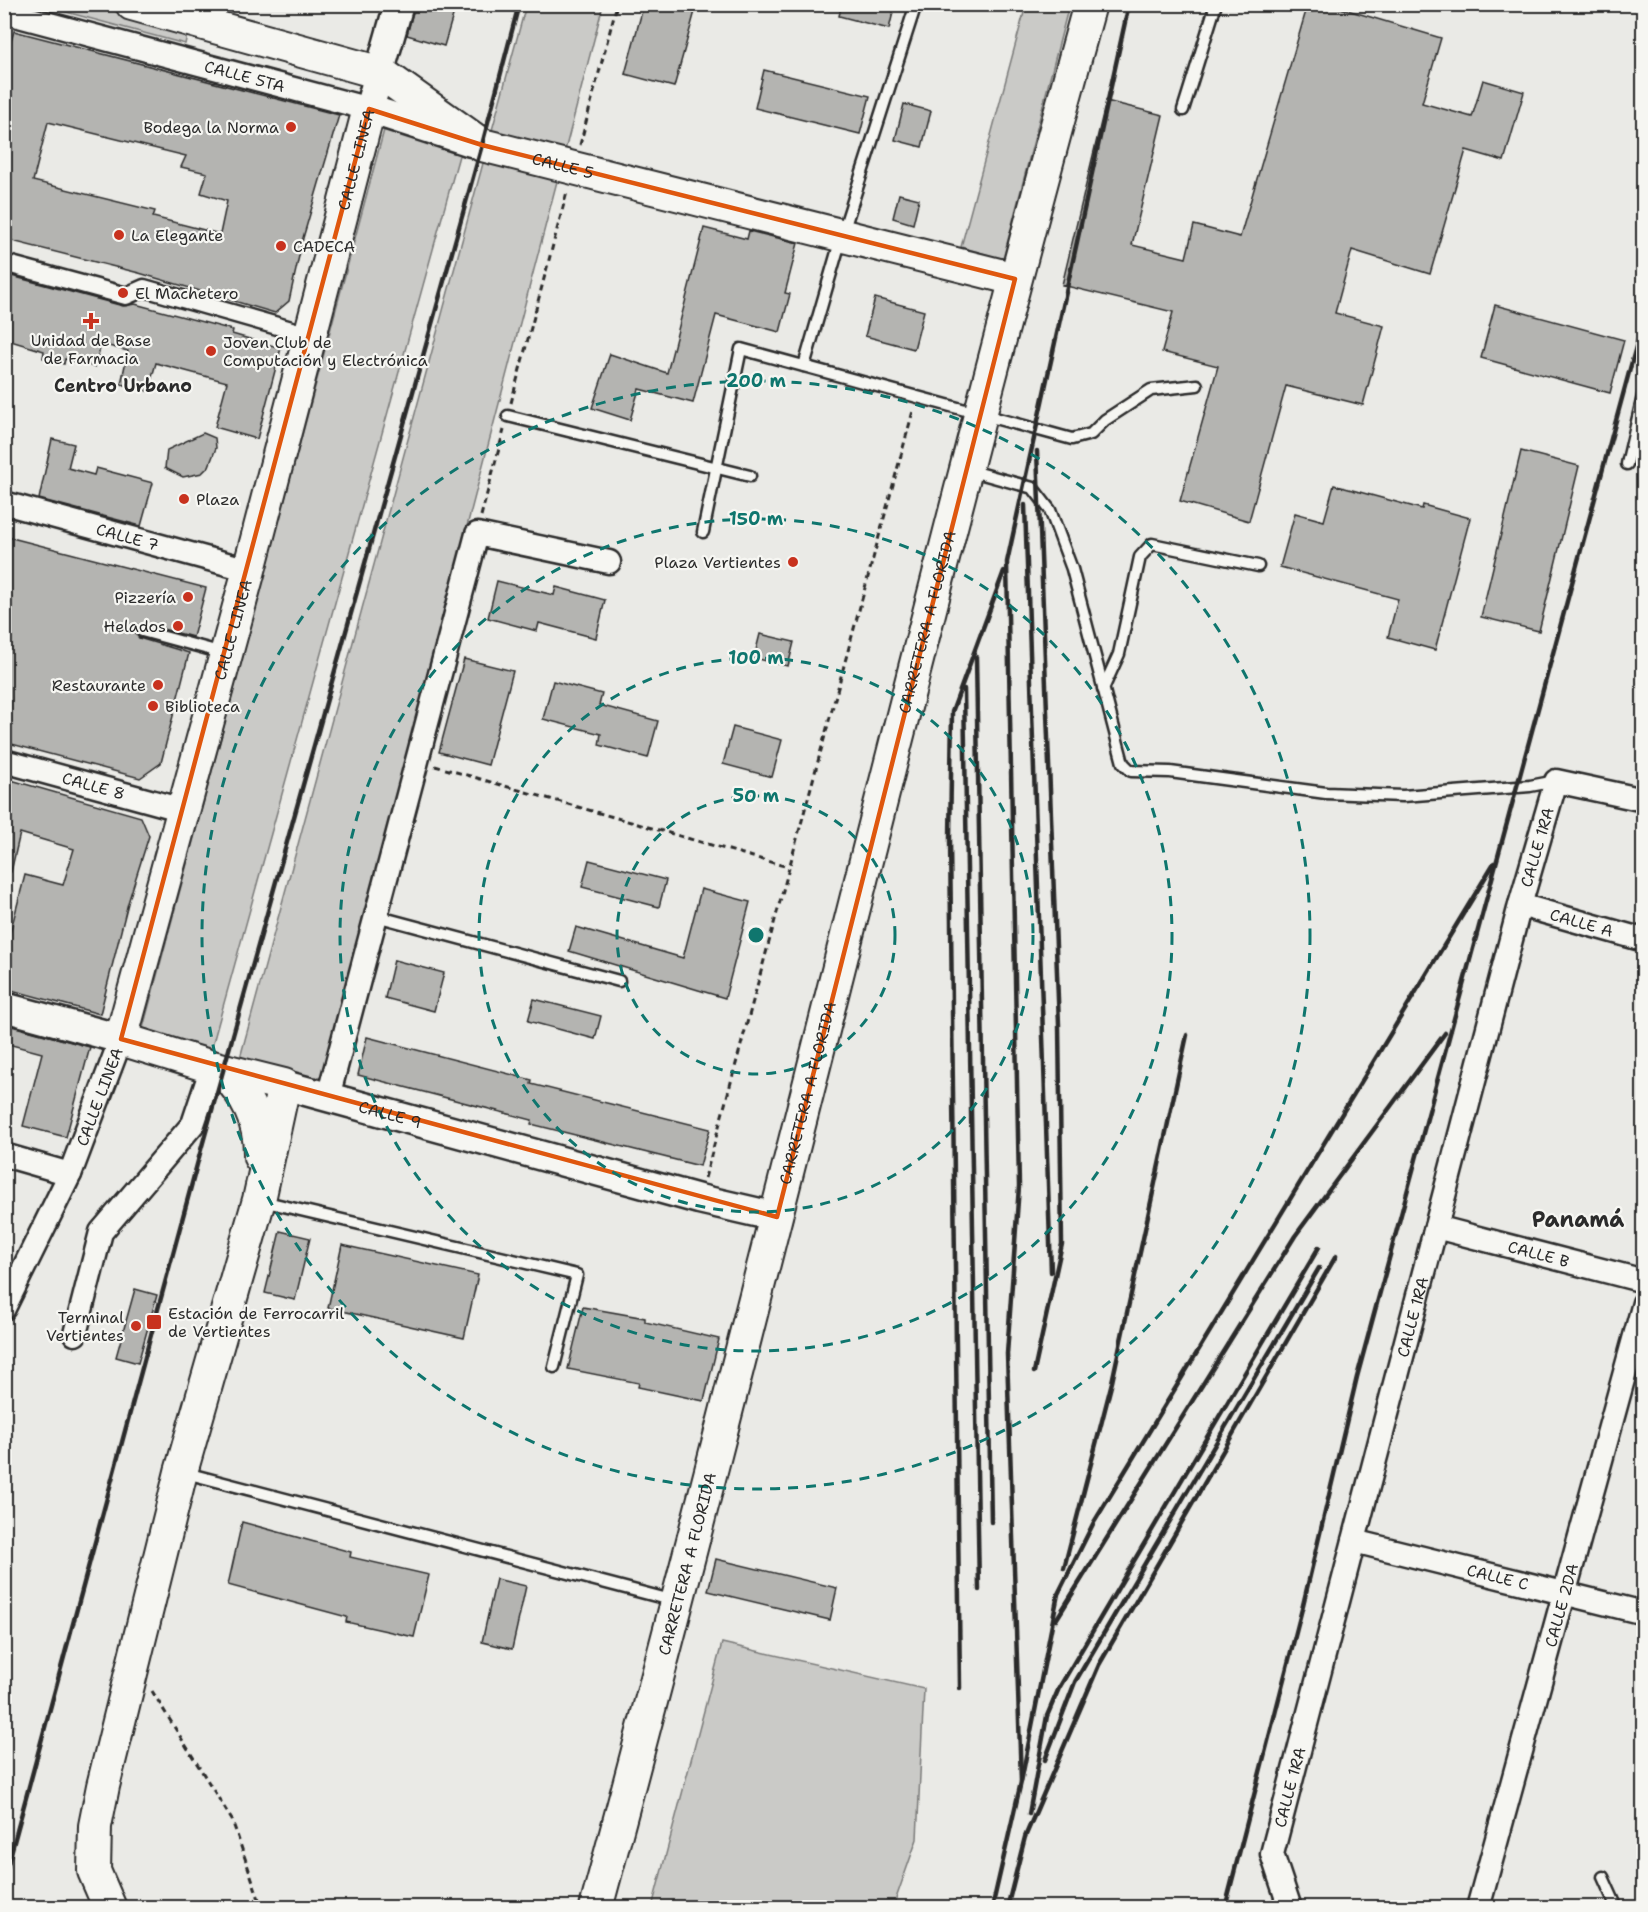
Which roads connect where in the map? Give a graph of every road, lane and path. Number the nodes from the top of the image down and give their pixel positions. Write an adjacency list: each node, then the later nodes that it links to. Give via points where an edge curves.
1 (132, 4): 8 (main road, CALLE 5)
2 (399, 4): 8 (street, CALLE LINEA)
3 (617, 4): 12 (path)
4 (916, 4): 13 (lane)
5 (1090, 4): 15 (main road, CARRETERA A FLORIDA)
6 (1216, 4): 10 (lane)
7 (4, 12): 9 (street, CALLE 5TA)
8 (381, 72): 9 (street, CALLE LINEA); 11 (main road, CALLE 5)
9 (369, 109): 11 (street, CALLE 5TA); 16 (main road, CALLE LINEA)
10 (1183, 110)
11 (482, 145): 12 (main road, CALLE 5)
12 (573, 168): 13 (main road, CALLE 5); 22 (path)
13 (842, 236): 15 (main road, CALLE 5); 17 (lane)
14 (4, 263): 16 (street, via 126,297 144,288)
15 (1014, 279): 21 (main road, CARRETERA A FLORIDA)
16 (309, 335): 32 (main road, CALLE LINEA)
17 (804, 366): 20 (lane); 24 (lane, via 741,349)
18 (1197, 385): 21 (lane, via 1151,390 1105,420 1091,434 1072,439)
19 (1644, 392): 23 (lane)
20 (916, 398): 21 (lane); 41 (path)
21 (980, 415): 25 (main road, CARRETERA A FLORIDA)
22 (508, 416): 24 (lane); 29 (path)
23 (1627, 464)
24 (716, 468): 26 (lane); 28 (lane)
25 (968, 470): 35 (lane, via 1032,488 1050,510 1072,569); 55 (main road, CARRETERA A FLORIDA)
26 (750, 476)
27 (4, 503): 32 (street, CALLE 7)
28 (703, 532)
29 (477, 534): 30 (street); 37 (street)
30 (609, 562)
31 (1258, 566): 35 (lane, via 1152,544 1140,557 1119,654)
32 (249, 570): 34 (main road, CALLE LINEA)
33 (142, 631): 34 (lane)
34 (226, 654): 40 (main road, CALLE LINEA)
35 (1103, 689): 38 (lane, via 1123,764 1131,771 1170,772 1326,793 1403,796)
36 (4, 761): 40 (street, CALLE 8)
37 (417, 761): 41 (path); 43 (street)
38 (1556, 781): 39 (street); 42 (street, CALLE 1RA)
39 (1644, 800)
40 (183, 810): 47 (main road, CALLE LINEA)
41 (788, 867): 53 (path)
42 (1520, 905): 44 (street, CALLE A); 56 (street, CALLE 1RA)
43 (376, 916): 45 (lane); 50 (street)
44 (1644, 940)
45 (619, 981)
46 (4, 1007): 47 (street, CALLE 9)
47 (121, 1039): 48 (main road, CALLE 9); 52 (street, CALLE LINEA)
48 (218, 1069): 49 (main road, CALLE 9); 54 (main road, via 245,1094 257,1121); 60 (street, via 193,1124 101,1232)
49 (284, 1085): 50 (street, CALLE 9); 54 (main road)
50 (328, 1097): 53 (street, CALLE 9)
51 (4, 1155): 52 (street)
52 (70, 1174): 59 (street, CALLE LINEA)
53 (699, 1199): 55 (street, CALLE 9)
54 (259, 1200): 61 (lane, via 577,1275); 62 (main road)
55 (777, 1216): 65 (main road, CARRETERA A FLORIDA)
56 (1436, 1227): 57 (street, CALLE B); 63 (street, CALLE 1RA)
57 (1644, 1281)
58 (1644, 1303): 64 (street, CALLE 2DA)
59 (4, 1308)
60 (75, 1334)
61 (554, 1367)
62 (181, 1472): 65 (lane); 67 (main road)
63 (1354, 1541): 64 (street, CALLE C); 72 (street, CALLE 1RA, via 1272,1854)
64 (1564, 1593): 66 (street, CALLE C); 73 (street, CALLE 2DA)
65 (678, 1602): 71 (main road, CARRETERA A FLORIDA)
66 (1644, 1613)
67 (134, 1662): 69 (main road, via 95,1826 94,1871); 70 (path, via 232,1820)
68 (1603, 1877): 74 (lane)
69 (110, 1908)
70 (262, 1908)
71 (596, 1908)
72 (1290, 1908)
73 (1478, 1908)
74 (1617, 1908)

